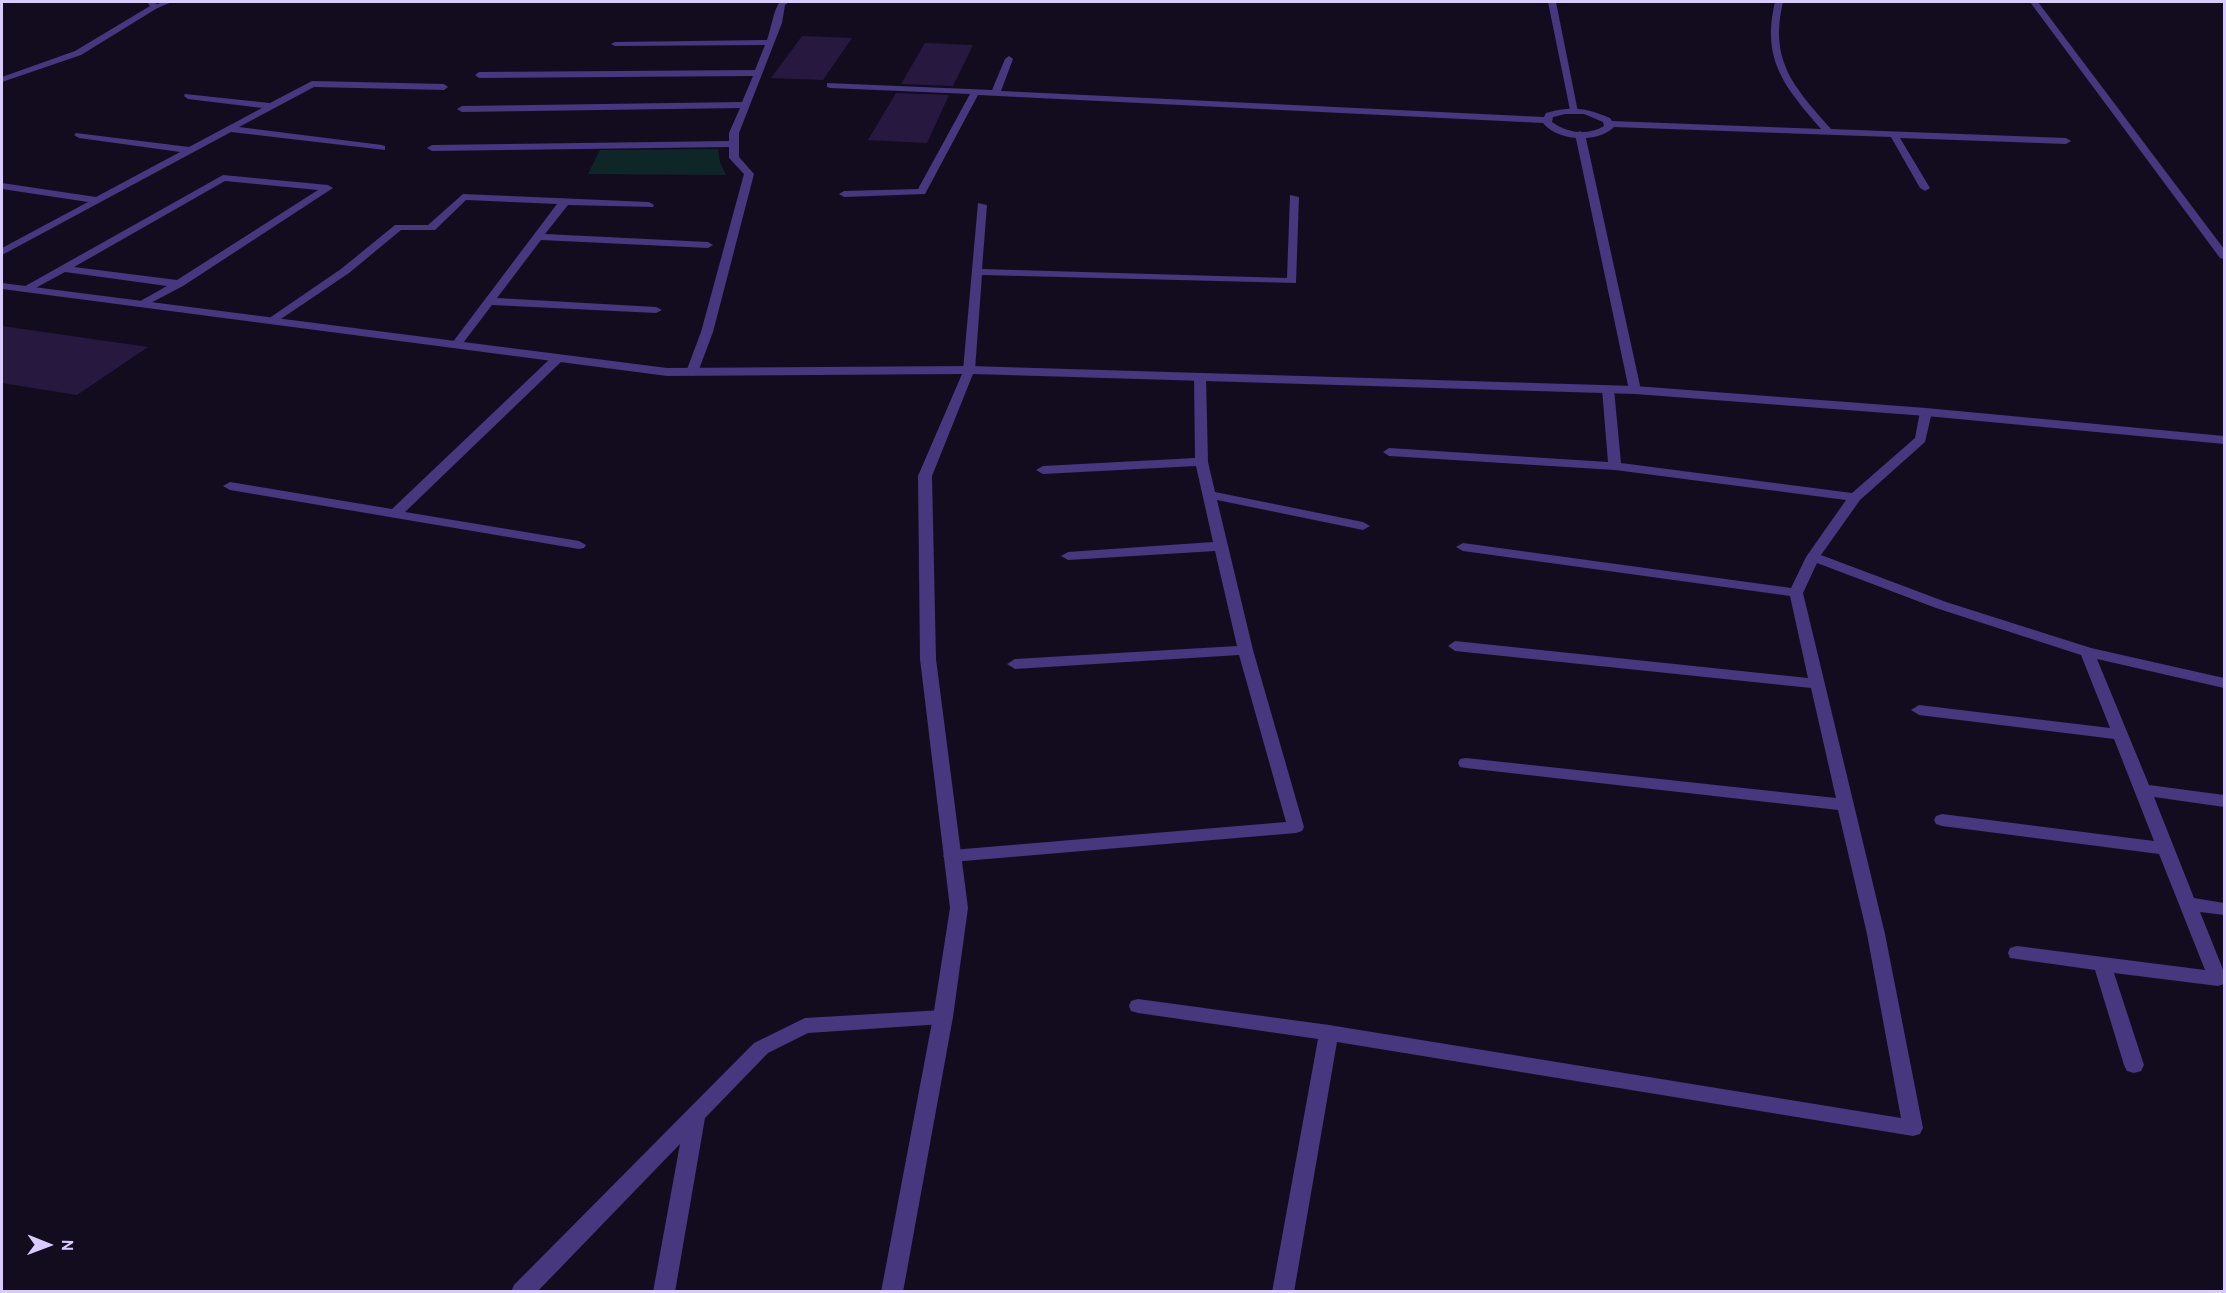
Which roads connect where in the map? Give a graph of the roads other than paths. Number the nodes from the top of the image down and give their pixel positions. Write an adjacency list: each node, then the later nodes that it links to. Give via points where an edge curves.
1 (168, 2): 6 (street)
2 (785, 2): 7 (street, via 781,4)
3 (1552, 2): 21 (street)
4 (1779, 2): 25 (street, via 1774,45 1788,84)
5 (2034, 2): 45 (street)
6 (153, 4): 12 (street, via 78,52)
7 (771, 42): 8 (street); 10 (street)
8 (615, 44)
9 (1009, 59): 16 (street)
10 (758, 73): 11 (street); 18 (street)
11 (480, 75)
12 (2, 80)
13 (830, 86): 15 (street)
14 (444, 87): 19 (street, via 312,84)
15 (975, 93): 16 (street); 36 (street, via 921,192)
16 (995, 94): 22 (street)
17 (188, 96): 19 (street)
18 (745, 105): 20 (street); 30 (street)
19 (271, 106): 24 (street)
20 (462, 109)
21 (1575, 110): 22 (street, via 1556,112); 23 (street, via 1595,114)
22 (1546, 120): 26 (street, via 1551,127)
23 (1610, 124): 25 (street); 26 (street, via 1599,133)
24 (230, 129): 31 (street); 33 (street)
25 (1828, 132): 28 (street)
26 (1580, 134): 61 (street)
27 (79, 135): 33 (street)
28 (1894, 135): 29 (street); 35 (street)
29 (2066, 141)
30 (734, 144): 32 (street); 58 (street, via 734,158 749,174)
31 (382, 148)
32 (432, 148)
33 (190, 150): 38 (street)
34 (2, 186): 38 (street)
35 (1925, 188)
36 (844, 194)
37 (1294, 197): 47 (street, via 1292,281)
38 (98, 200): 44 (street)
39 (565, 201): 40 (street); 42 (street); 54 (street, via 463,197 431,228 399,226 345,271)
40 (649, 205)
41 (982, 205): 47 (street)
42 (538, 237): 43 (street); 51 (street)
43 (708, 245)
44 (2, 252)
45 (2224, 256)
46 (63, 268): 48 (street); 48 (street, via 223,178 328,188); 50 (street)
47 (977, 272): 57 (street)
48 (179, 284): 52 (street)
49 (2, 286): 50 (street)
50 (26, 289): 52 (street)
51 (489, 301): 53 (street); 55 (street)
52 (141, 304): 54 (street)
53 (656, 310)
54 (271, 321): 55 (street)
55 (456, 345): 56 (street)
56 (558, 358): 58 (street); 71 (street)
57 (969, 370): 58 (street); 59 (street); 93 (street, via 925,476 928,659)
58 (692, 372)
59 (1200, 377): 60 (street); 65 (street)
60 (1608, 389): 61 (street); 66 (street)
61 (1635, 390): 62 (street)
62 (1926, 412): 63 (street); 70 (street, via 1921,439)
63 (2224, 440)
64 (1389, 452): 66 (street)
65 (1202, 462): 67 (street); 69 (street)
66 (1615, 466): 70 (street)
67 (1043, 470)
68 (230, 486): 71 (street)
69 (1211, 495): 72 (street); 74 (street)
70 (1855, 497): 77 (street)
71 (396, 513): 73 (street)
72 (1364, 526)
73 (579, 545)
74 (1222, 546): 76 (street); 80 (street)
75 (1463, 547): 78 (street)
76 (1068, 556)
77 (1813, 557): 78 (street); 81 (street, via 1941,605)
78 (1796, 593): 84 (street)
79 (1455, 646): 84 (street)
80 (1245, 650): 82 (street); 93 (street, via 1296,827)
81 (2087, 652): 83 (street); 86 (street)
82 (1015, 664)
83 (2224, 683)
84 (1817, 684): 90 (street)
85 (1918, 710): 86 (street)
86 (2121, 735): 88 (street)
87 (1466, 763): 90 (street)
88 (2142, 790): 89 (street); 92 (street)
89 (2224, 801)
90 (1846, 805): 100 (street, via 1876,934 1913,1128)
91 (1942, 820): 92 (street)
92 (2166, 849): 94 (street)
93 (952, 856): 99 (street, via 958,908)
94 (2188, 903): 95 (street); 97 (street, via 2218,979)
95 (2224, 909)
96 (2017, 953): 97 (street)
97 (2102, 964): 101 (street)
98 (1138, 1006): 100 (street)
99 (944, 1017): 102 (street, via 805,1026 761,1048); 105 (street)
100 (1329, 1033): 106 (street)
101 (2134, 1065)
102 (696, 1114): 103 (street); 104 (street)
103 (522, 1292)
104 (664, 1292)
105 (892, 1292)
106 (1283, 1292)

